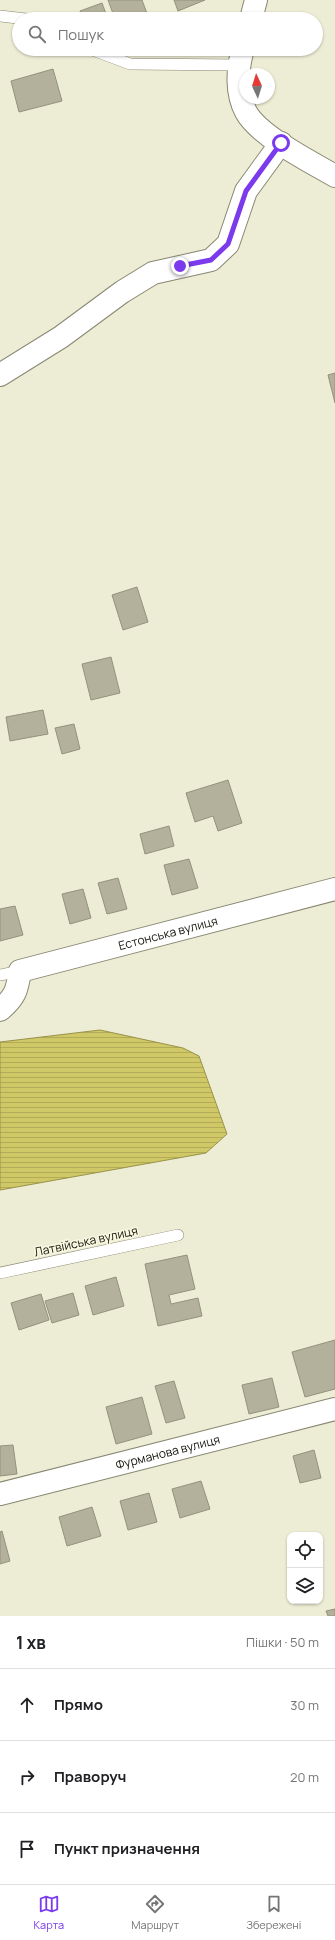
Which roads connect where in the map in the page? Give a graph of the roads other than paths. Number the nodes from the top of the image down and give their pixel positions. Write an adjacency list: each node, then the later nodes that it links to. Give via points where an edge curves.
1 (256, 0): 2 (street)
2 (253, 12)
3 (0, 16): 4 (lane)
4 (12, 17)
5 (109, 56): 6 (lane, via 130,64)
6 (240, 57): 7 (street, via 239,88 246,112 260,128)
7 (281, 143): 8 (street); 9 (street, via 246,191 228,244 211,260 153,273 122,292 61,337)
8 (335, 176)
9 (0, 375)
10 (335, 889): 11 (street, Естонська вулиця)
11 (10, 973): 12 (street, via 17,991 11,1001)
12 (0, 1010)
13 (178, 1235): 14 (lane, Латвiйська вулиця)
14 (0, 1273)
15 (335, 1409): 16 (street, Фурманова вулиця)
16 (0, 1494)

